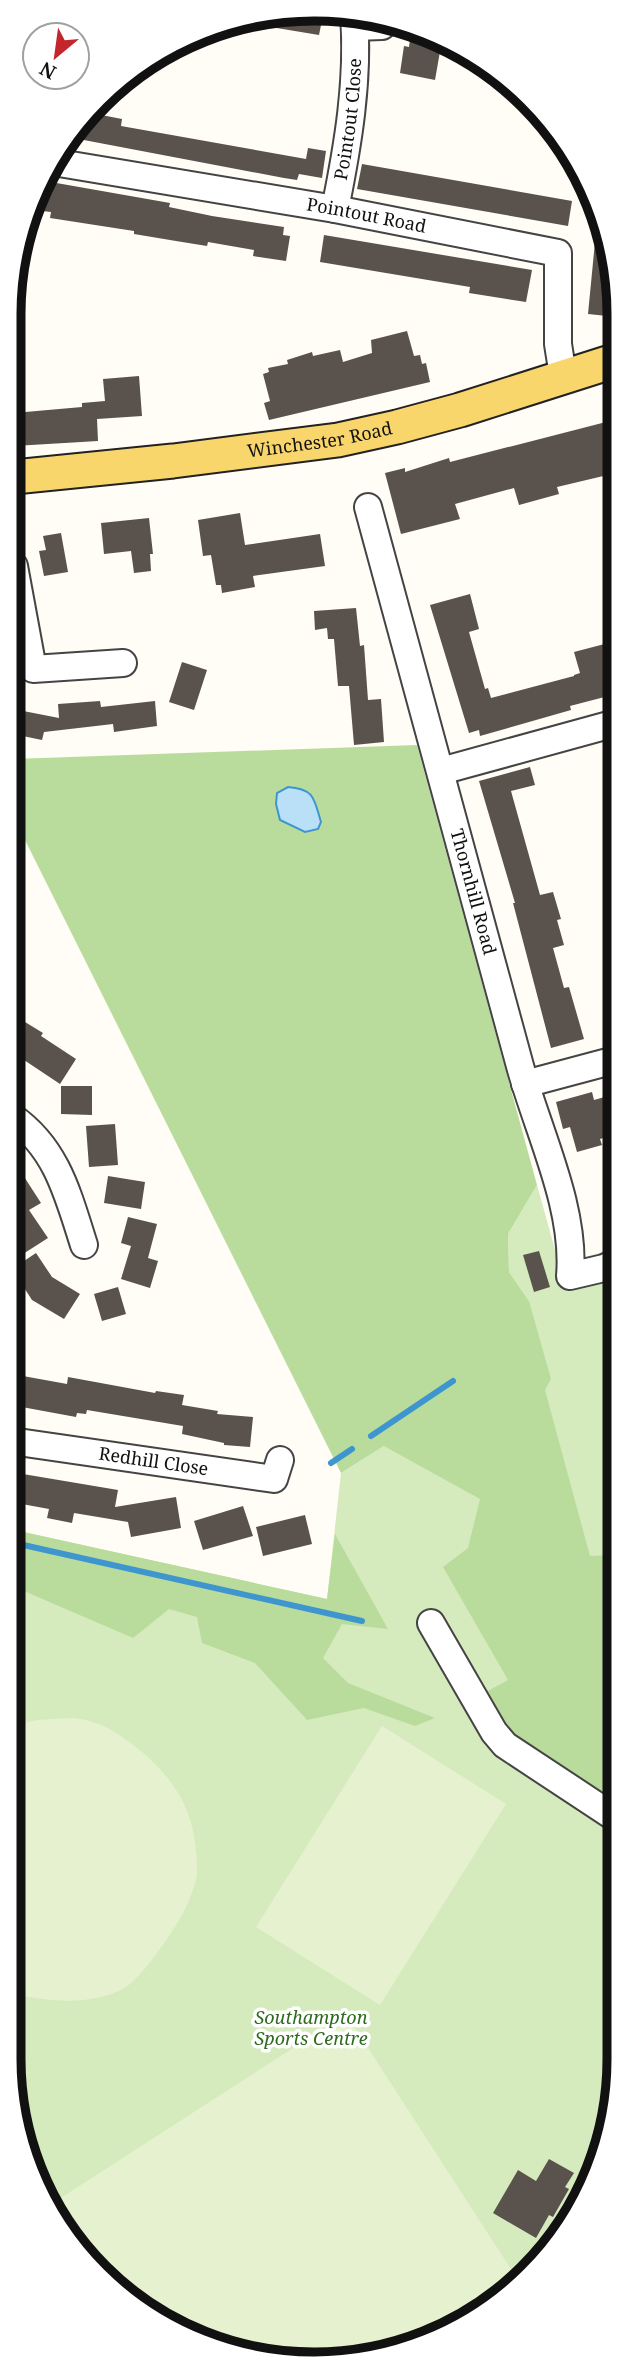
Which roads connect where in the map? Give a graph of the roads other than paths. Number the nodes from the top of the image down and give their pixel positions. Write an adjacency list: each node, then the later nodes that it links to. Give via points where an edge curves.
1 (354, 24): 3 (street, Pointout Close, via 349,136)
2 (62, 164): 3 (street, Pointout Road)
3 (335, 209): 5 (street, Pointout Road, via 558,253 558,344)
4 (607, 363): 5 (main road, Winchester Road)
5 (563, 376): 6 (main road, Winchester Road, via 408,424 338,440)
6 (21, 476)
7 (368, 506): 11 (street, Thornhill Road)
8 (21, 607): 9 (street, via 33,668)
9 (123, 663)
10 (607, 725): 11 (street)
11 (441, 771): 13 (street, Thornhill Road)
12 (607, 1062): 13 (street)
13 (525, 1084): 16 (street, Thornhill Road, via 569,1227 570,1276)
14 (21, 1125): 15 (street, via 53,1159)
15 (84, 1245)
16 (607, 1267)
17 (21, 1442): 18 (street, Redhill Close, via 274,1479)
18 (280, 1460)
19 (431, 1623): 20 (street, via 505,1745)
20 (607, 1812)

